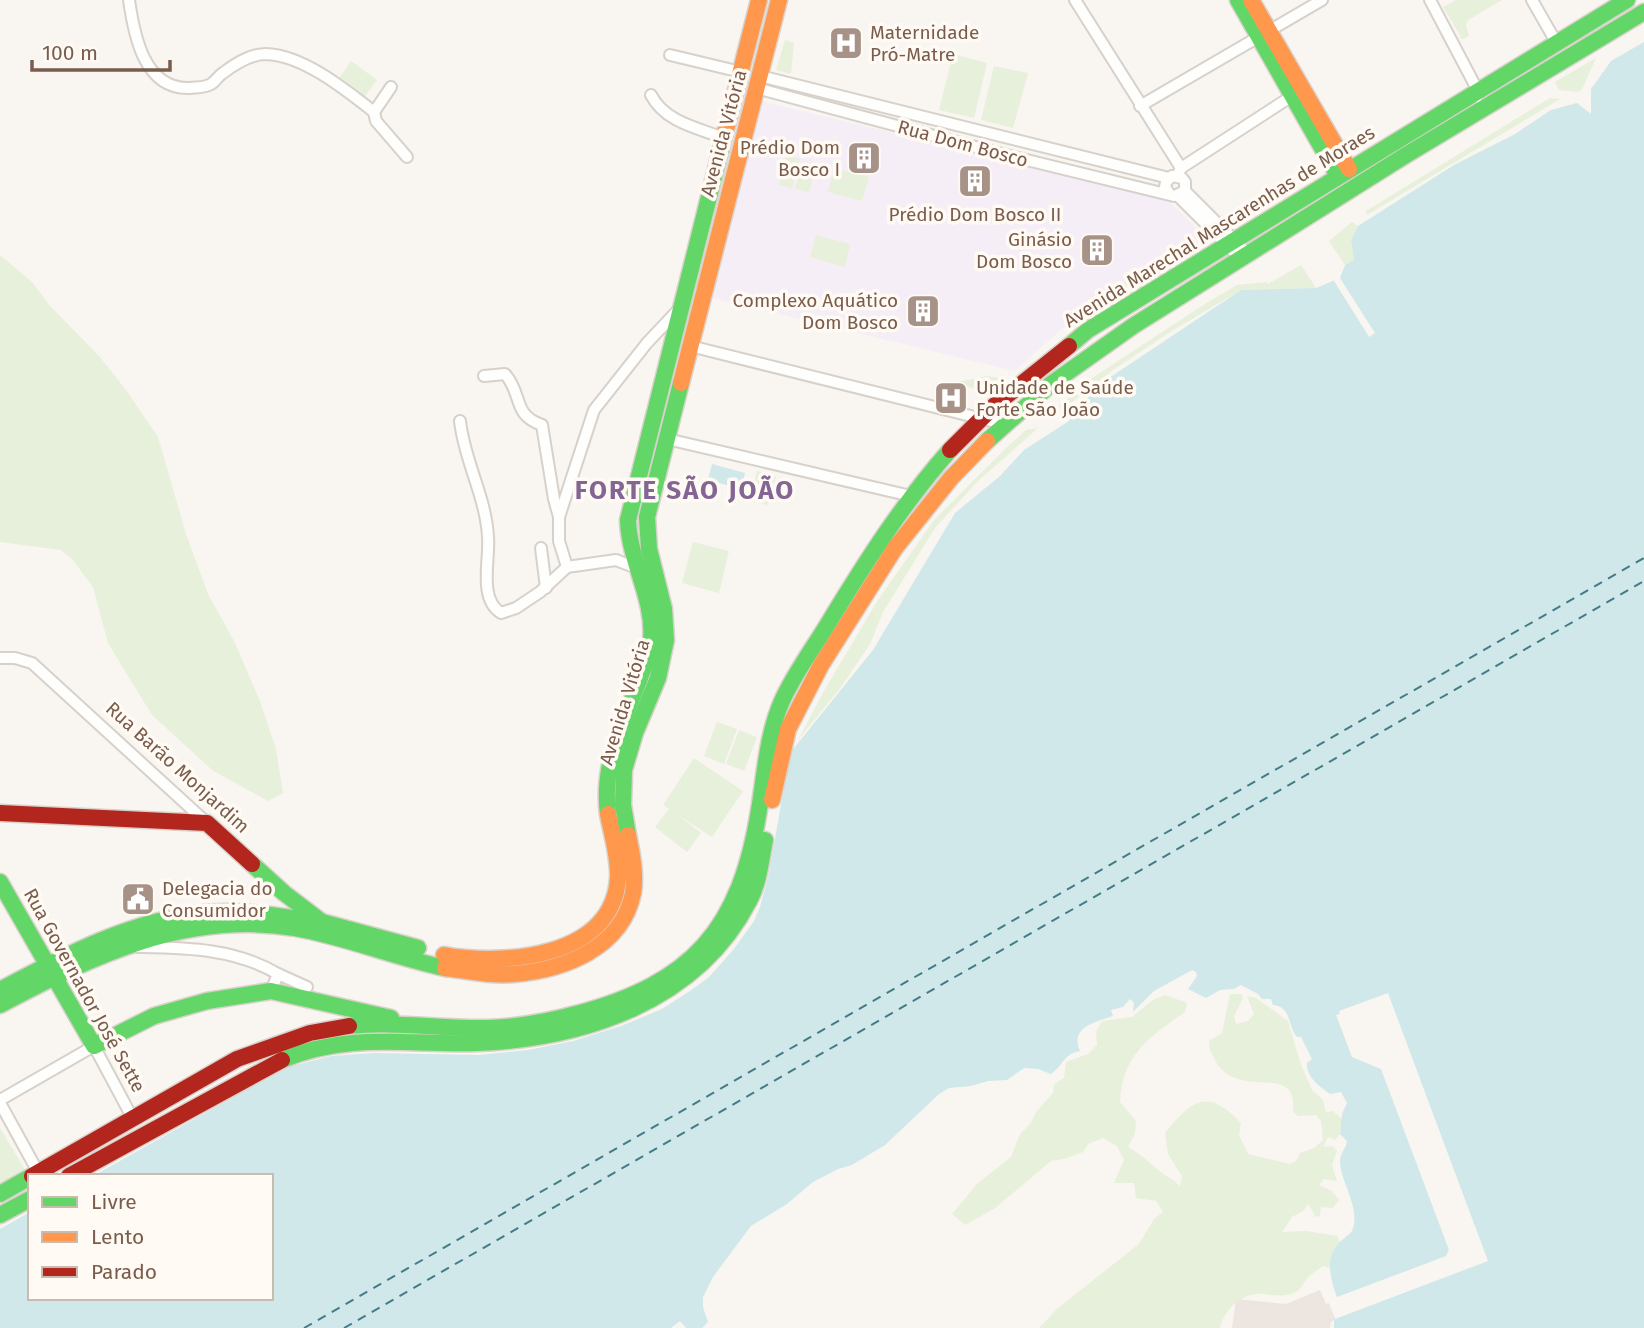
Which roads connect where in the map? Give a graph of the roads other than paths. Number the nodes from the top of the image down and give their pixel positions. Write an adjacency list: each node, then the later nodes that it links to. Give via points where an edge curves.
1 (129, 0): 23 (street, via 142,54 154,75 178,87 211,85 238,63 268,54 298,62 324,76)
2 (759, 0): 15 (main road, Avenida Vitória)
3 (779, 0): 16 (main road, Avenida Vitória)
4 (1075, 0): 21 (street)
5 (1238, 0): 12 (main road)
6 (1251, 0): 12 (main road)
7 (1322, 0): 12 (street)
8 (1430, 0): 18 (street)
9 (1532, 0): 13 (street)
10 (1627, 0): 13 (main road, Avenida Marechal Mascarenhas de Moraes)
11 (1644, 12): 22 (main road, Avenida Marechal Mascarenhas de Moraes)
12 (1264, 33): 20 (main road); 21 (street); 26 (main road)
13 (1556, 42): 18 (main road, Avenida Marechal Mascarenhas de Moraes)
14 (670, 55): 15 (street)
15 (740, 77): 16 (main road); 24 (main road, Avenida Vitória)
16 (758, 82): 27 (street, Rua Dom Bosco); 29 (street, Rua Dom Bosco, via 998,153); 33 (main road, Avenida Vitória)
17 (390, 87): 23 (street)
18 (1478, 91): 22 (street); 26 (main road, Avenida Marechal Mascarenhas de Moraes)
19 (651, 95): 24 (street, via 658,108 675,119)
20 (1292, 96): 26 (main road); 27 (street)
21 (1140, 106): 27 (street)
22 (1475, 111): 28 (main road, Avenida Marechal Mascarenhas de Moraes)
23 (374, 112): 25 (street, via 376,121)
24 (724, 138): 32 (main road, Avenida Vitória)
25 (407, 157)
26 (1344, 172): 28 (main road); 30 (main road, Avenida Marechal Mascarenhas de Moraes)
27 (1175, 174): 29 (street, via 1185,182); 29 (street, via 1165,187)
28 (1365, 179): 31 (main road, Avenida Marechal Mascarenhas de Moraes)
29 (1178, 194): 30 (street)
30 (1230, 242): 31 (street); 35 (main road, Avenida Marechal Mascarenhas de Moraes, via 1088,330)
31 (1245, 257): 37 (main road, Avenida Marechal Mascarenhas de Moraes, via 1091,354)
32 (681, 306): 39 (street, via 594,410); 44 (main road, Avenida Vitória, via 630,511)
33 (690, 346): 35 (street); 38 (main road, Avenida Vitória)
34 (484, 376): 41 (street, via 505,374 521,411 529,421 542,425)
35 (980, 419): 37 (street); 40 (main road, Avenida Marechal Mascarenhas de Moraes)
36 (460, 421): 49 (street, via 462,443 488,528 488,601 500,613)
37 (1003, 424): 68 (main road, Avenida Marechal Mascarenhas de Moraes, via 903,534 825,658 789,726 779,758 760,871 749,901 726,940 704,965 639,1007 540,1038 340,1043 303,1051)
38 (667, 439): 40 (street); 43 (main road, Avenida Vitória)
39 (567, 495): 41 (street); 42 (street)
40 (911, 496): 62 (main road, Avenida Marechal Mascarenhas de Moraes, via 782,701 771,736 748,869 738,899 706,944 681,969 652,986 556,1019 490,1028)
41 (554, 499): 42 (street)
42 (559, 517): 48 (street, via 559,541)
43 (647, 533): 44 (street); 55 (main road, Avenida Vitória, via 666,640 622,779 635,885 623,921 596,950 544,970 499,975 456,971 303,930 263,925 223,924)
44 (628, 544): 46 (street); 47 (main road, Avenida Vitória)
45 (541, 548): 49 (street)
46 (616, 560): 47 (street); 48 (street)
47 (634, 567): 54 (main road, Avenida Vitória, via 651,641 606,780 618,881 614,900 602,919 565,946 521,959 496,960 460,960)
48 (567, 568): 49 (street)
49 (546, 588)
50 (0, 658): 52 (street, Rua Barão Monjardim, via 32,663)
51 (0, 813): 52 (main road)
52 (207, 822): 54 (main road, Rua Barão Monjardim)
53 (0, 882): 56 (main road, Rua Governador José Sette)
54 (322, 922): 56 (main road, Avenida Vitória, via 257,913 204,914 105,937)
55 (120, 946): 56 (main road, Avenida Vitória); 57 (street, via 241,956)
56 (51, 970): 59 (main road); 61 (main road); 63 (main road, Rua Governador José Sette)
57 (278, 974): 58 (street); 60 (street)
58 (307, 987)
59 (0, 990)
60 (271, 991): 62 (main road); 63 (main road, via 207,1001 154,1016)
61 (0, 1005)
62 (410, 1023): 65 (main road, Avenida Marechal Mascarenhas de Moraes, via 352,1025 273,1045 237,1059)
63 (94, 1046): 64 (street); 65 (street, Rua Governador José Sette)
64 (0, 1102): 66 (street)
65 (133, 1119): 67 (main road, Avenida Marechal Mascarenhas de Moraes)
66 (33, 1174)
67 (35, 1174)
68 (73, 1174)
69 (28, 1178): 70 (main road, Avenida Marechal Mascarenhas de Moraes)
70 (0, 1194)
71 (28, 1200): 72 (main road)
72 (0, 1215)

